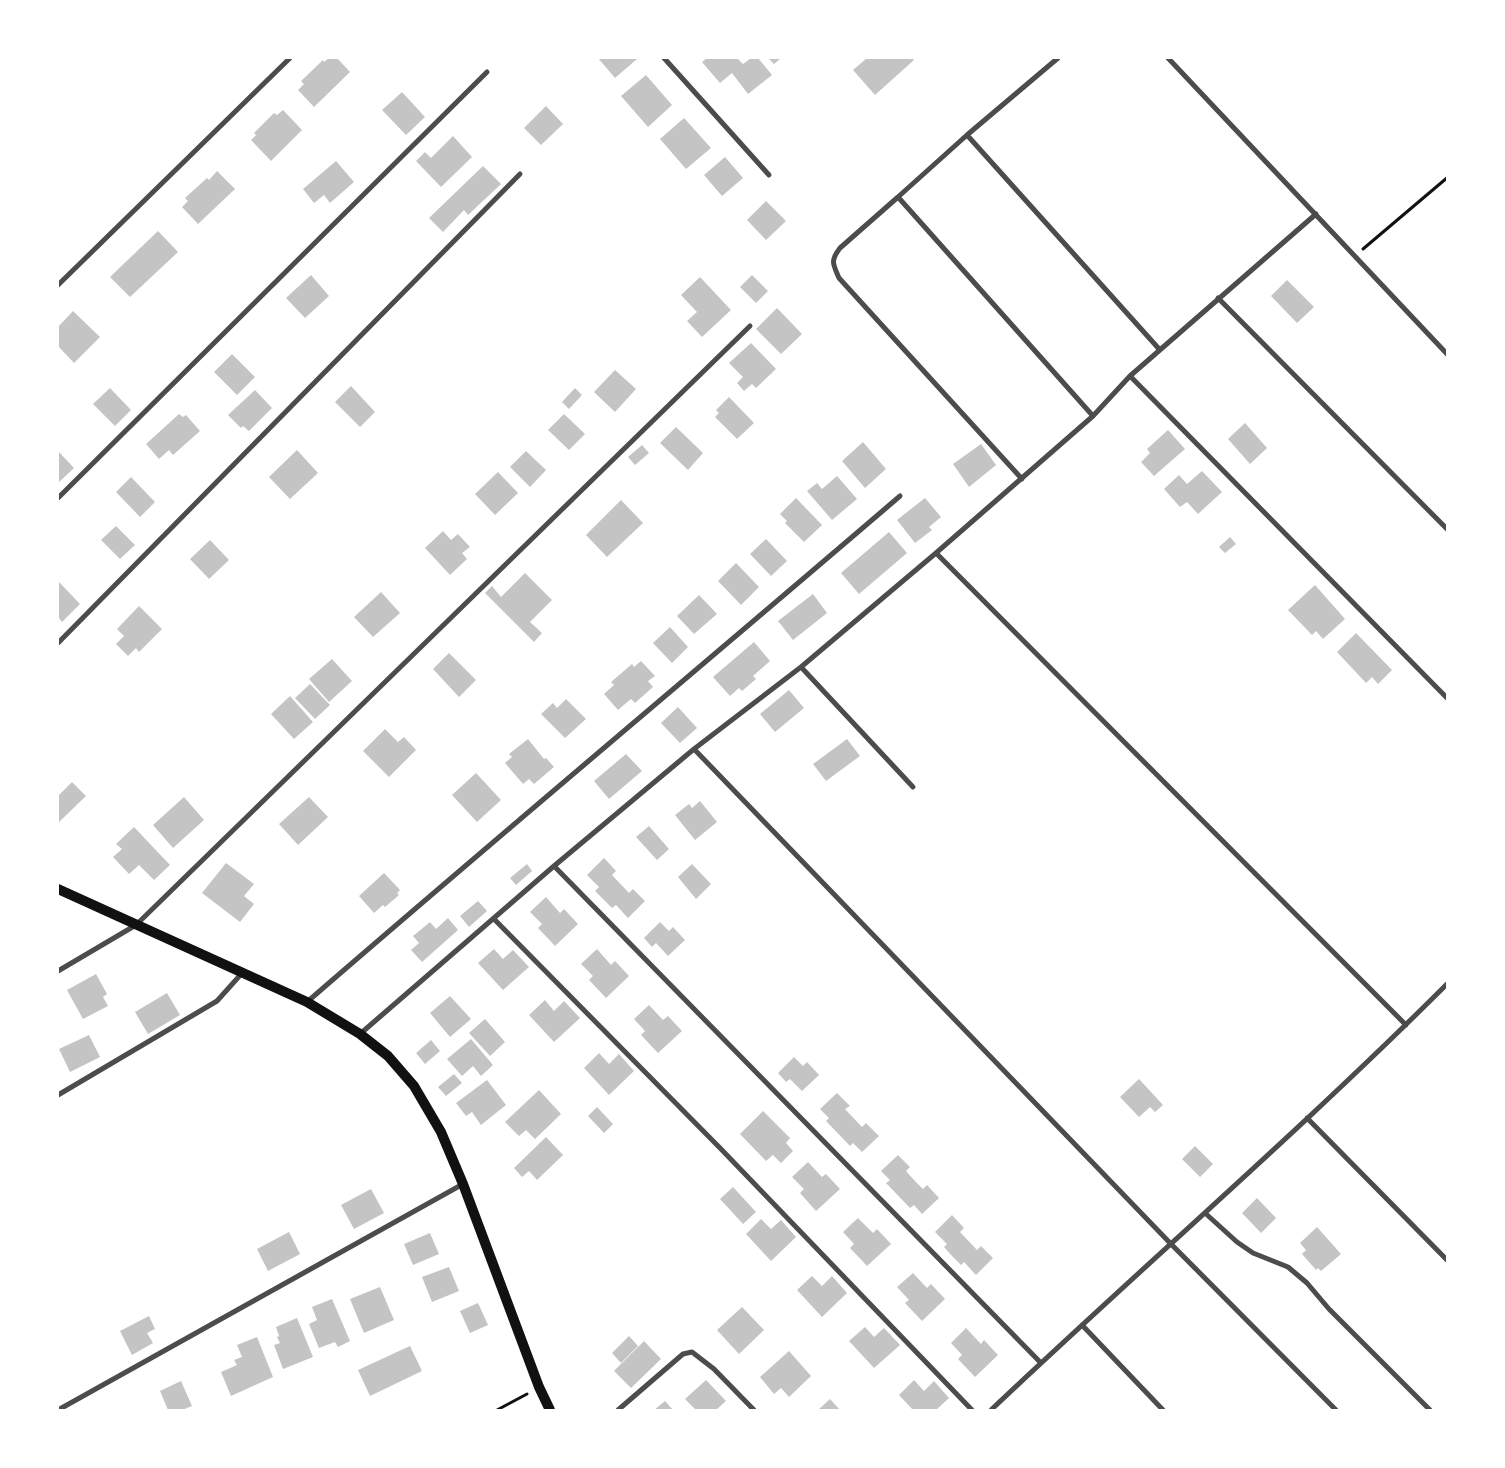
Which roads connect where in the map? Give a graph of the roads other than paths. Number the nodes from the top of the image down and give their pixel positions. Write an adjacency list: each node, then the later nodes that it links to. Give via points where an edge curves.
1 (290, 58): 11 (street)
2 (664, 58): 8 (street)
3 (1058, 58): 6 (street)
4 (1168, 58): 10 (street)
5 (487, 72): 20 (street)
6 (967, 135): 9 (street); 14 (street)
7 (520, 174): 23 (street)
8 (769, 175)
9 (898, 197): 17 (street); 18 (street, via 840,248 833,257 833,266 839,278)
10 (1316, 214): 12 (street); 15 (street)
11 (58, 285)
12 (1218, 298): 14 (street); 21 (street)
13 (750, 326): 31 (street)
14 (1160, 350): 16 (street)
15 (1448, 354)
16 (1130, 376): 17 (street); 25 (street)
17 (1093, 416): 18 (street)
18 (1022, 479): 22 (street)
19 (900, 496): 35 (street)
20 (58, 498)
21 (1448, 530)
22 (936, 552): 24 (street); 36 (street)
23 (58, 644)
24 (801, 667): 26 (street); 27 (street)
25 (1448, 698)
26 (694, 749): 28 (street); 42 (street)
27 (913, 787)
28 (554, 866): 30 (street); 45 (street)
29 (58, 889): 31 (main road)
30 (494, 919): 37 (street); 50 (street)
31 (136, 925): 32 (street); 33 (main road)
32 (58, 971)
33 (244, 972): 35 (main road); 38 (street, via 217,1001)
34 (1448, 984): 36 (street)
35 (307, 1002): 37 (main road)
36 (1406, 1024): 39 (street)
37 (360, 1034): 40 (main road, via 388,1056 414,1086 441,1132)
38 (58, 1095)
39 (1307, 1118): 41 (street); 43 (street)
40 (463, 1184): 46 (street); 47 (main road)
41 (1205, 1213): 42 (street); 54 (street, via 1253,1253 1288,1267 1307,1283)
42 (1171, 1244): 44 (street); 53 (street)
43 (1448, 1261)
44 (1082, 1325): 45 (street); 52 (street)
45 (1041, 1363): 51 (street)
46 (58, 1410)
47 (550, 1410)
48 (618, 1410): 49 (street, via 683,1354 692,1352 714,1368)
49 (754, 1410)
50 (972, 1410)
51 (991, 1410)
52 (1163, 1410)
53 (1336, 1410)
54 (1430, 1410)

